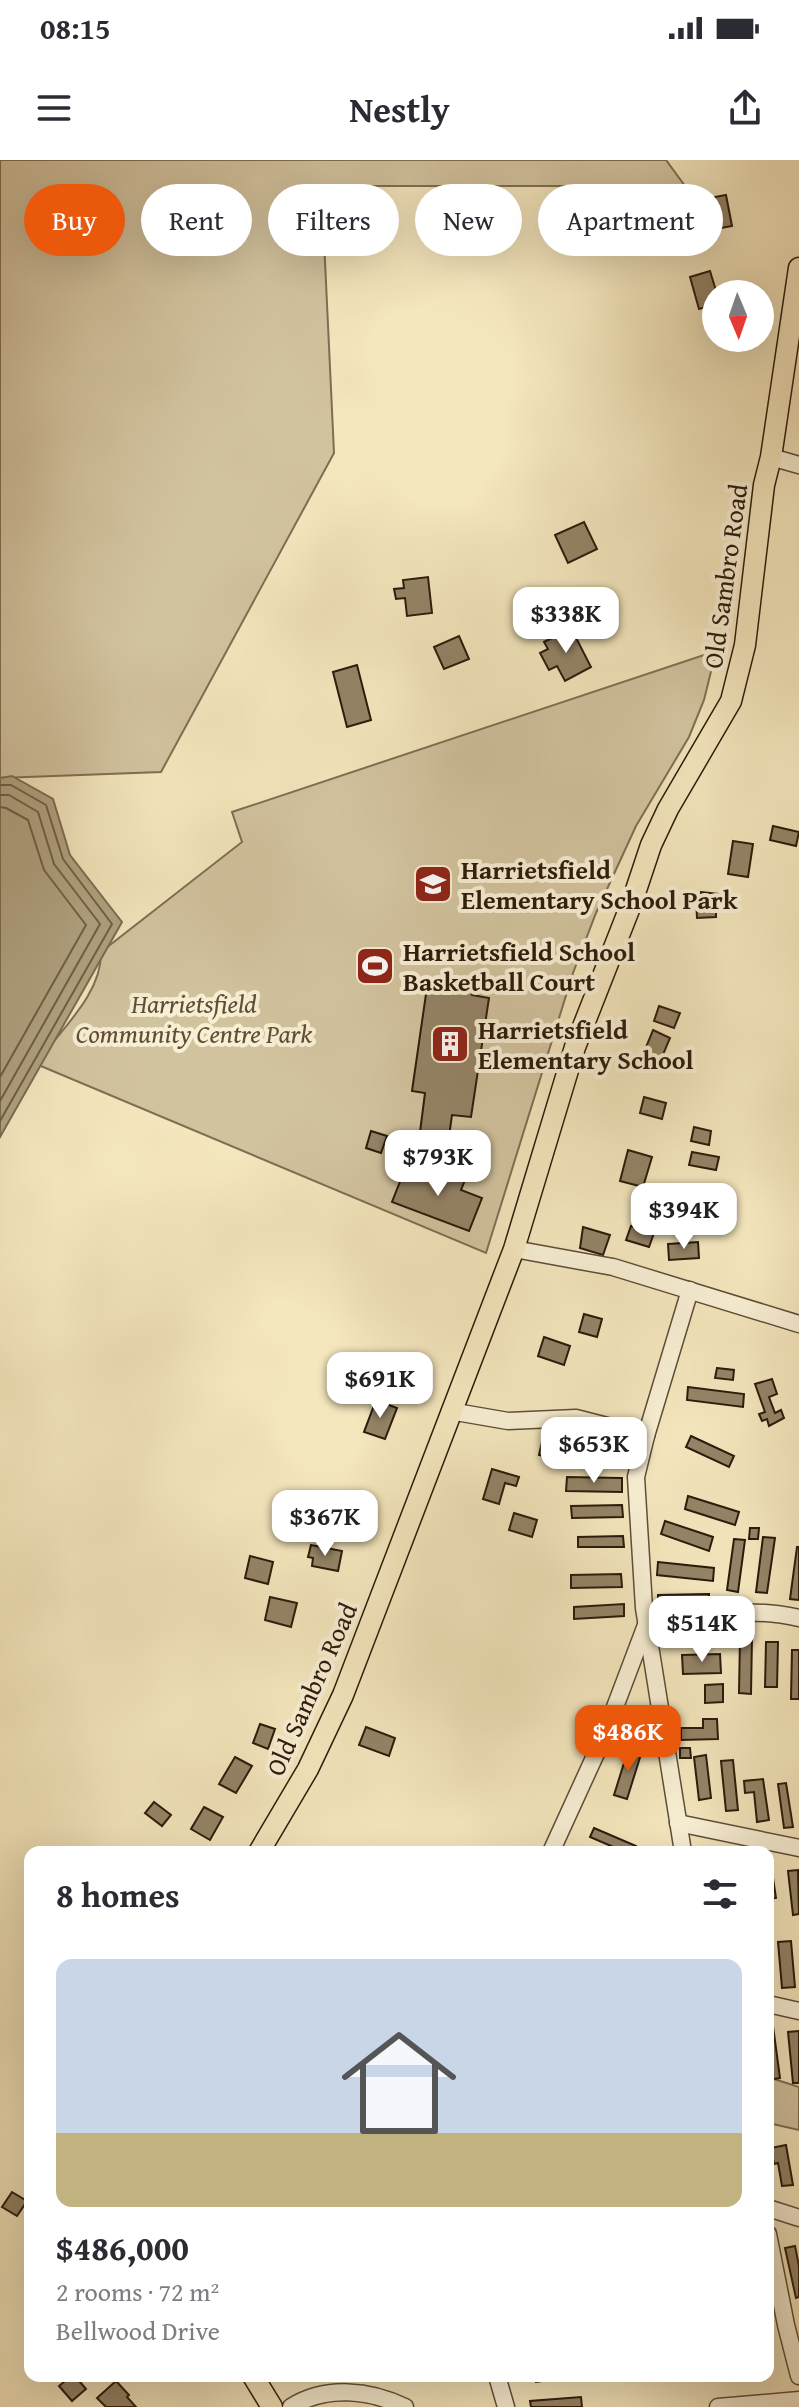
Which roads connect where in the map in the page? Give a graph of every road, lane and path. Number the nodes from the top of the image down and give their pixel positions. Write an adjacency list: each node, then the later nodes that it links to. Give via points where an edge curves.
1 (799, 268): 2 (main road, Old Sambro Road)
2 (771, 457): 3 (street); 4 (main road, Old Sambro Road, via 745,645 731,701 651,845 575,1047)
3 (799, 465)
4 (514, 1249): 5 (street, via 613,1267); 7 (main road, Old Sambro Road)
5 (690, 1290): 6 (street); 8 (street)
6 (799, 1324)
7 (450, 1411): 8 (street, via 508,1421 576,1418); 12 (main road, Old Sambro Road, via 327,1732)
8 (646, 1436): 10 (street, via 636,1497)
9 (799, 1618): 10 (street, via 743,1611)
10 (647, 1623): 11 (street); 13 (street)
11 (678, 1823): 14 (street); 15 (street)
12 (263, 1846)
13 (554, 1846)
14 (682, 1846)
15 (799, 1848)
16 (774, 2005): 17 (street)
17 (799, 2011)
18 (774, 2210): 19 (street)
19 (799, 2218)
20 (774, 2261): 21 (street)
21 (799, 2376)
22 (257, 2382): 25 (main road)
23 (499, 2382): 28 (street)
24 (799, 2400): 29 (street)
25 (272, 2407)
26 (291, 2407): 27 (street, via 341,2391 386,2398)
27 (405, 2407)
28 (506, 2407)
29 (718, 2407)

